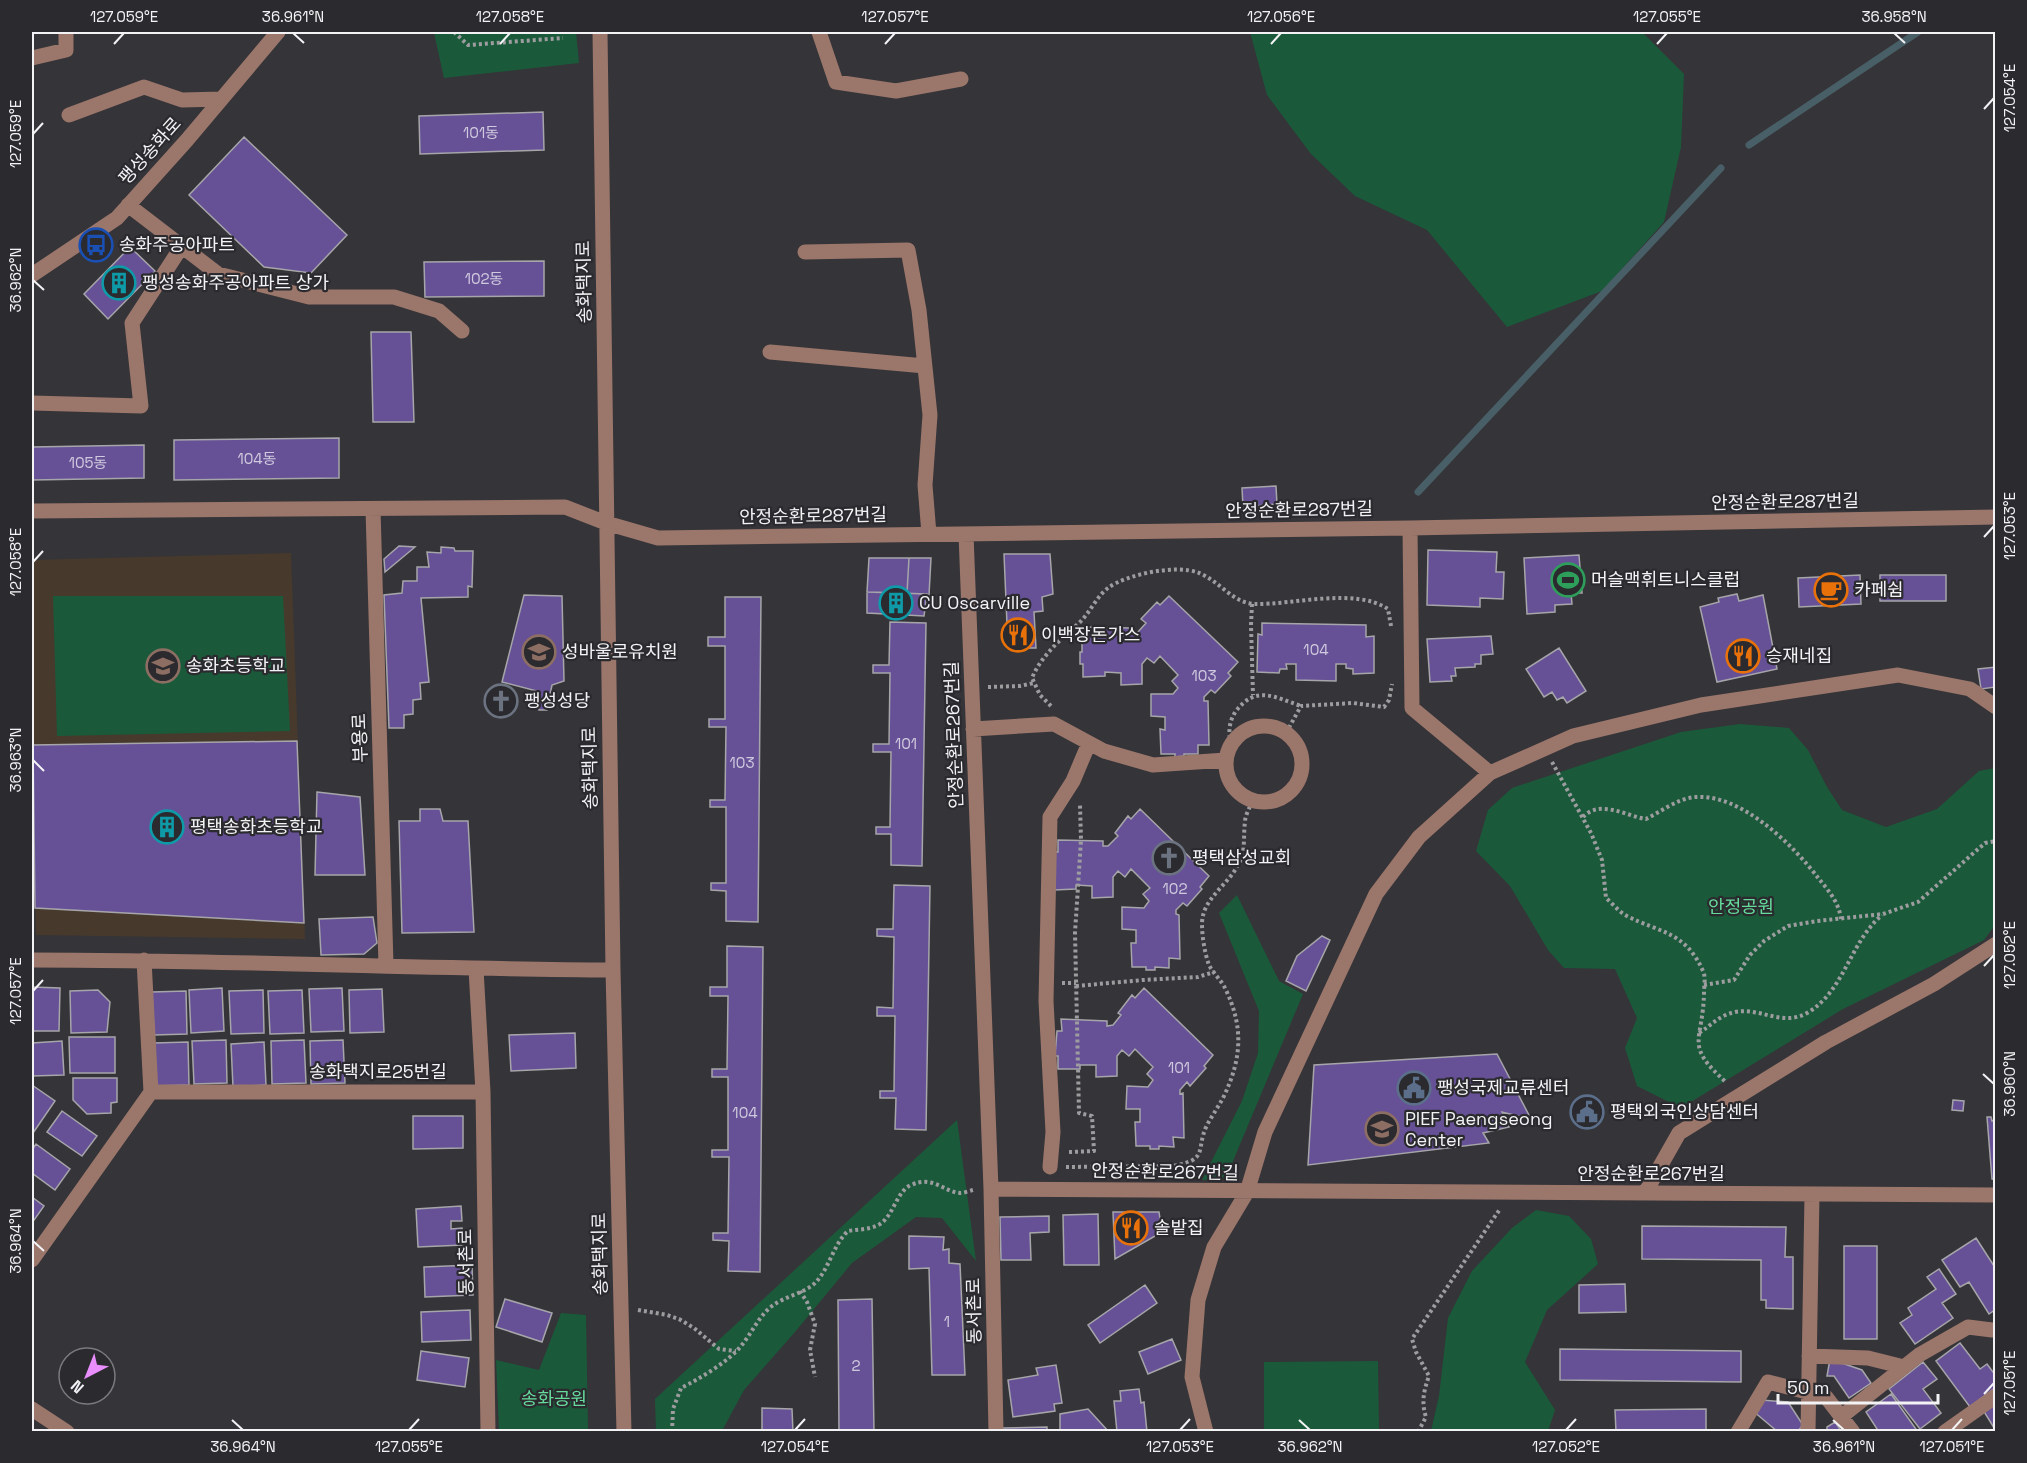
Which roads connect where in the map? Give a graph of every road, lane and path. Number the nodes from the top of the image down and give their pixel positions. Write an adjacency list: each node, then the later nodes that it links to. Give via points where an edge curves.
1 (66, 32): 7 (street, via 66,50)
2 (278, 32): 9 (street, 팽성송화로)
3 (453, 32): 6 (path, via 468,45)
4 (600, 32): 22 (street, 송화택지로)
5 (819, 32): 8 (street, via 836,82 896,91)
6 (563, 38)
7 (32, 58)
8 (961, 79)
9 (222, 99): 10 (street, via 182,100 144,87); 11 (street, 팽성송화로)
10 (69, 115)
11 (128, 205): 12 (street); 14 (street, 팽성송화로, via 117,218)
12 (182, 246): 15 (street, via 218,274 309,297 394,297 439,311); 18 (street, via 132,323 141,406)
13 (805, 252): 17 (street, via 908,250)
14 (32, 275)
15 (462, 331)
16 (770, 352): 17 (street)
17 (926, 366): 24 (street, via 930,416 926,484)
18 (32, 403)
19 (373, 509): 20 (street); 22 (street, via 565,507); 51 (street, 부용로)
20 (32, 512)
21 (1995, 517): 23 (street, 안정순환로287번길)
22 (606, 523): 24 (street, 안정순환로287번길, via 658,538); 53 (street, 송화택지로)
23 (1410, 528): 25 (street, 안정순환로287번길); 41 (street, via 1412,708)
24 (929, 534): 25 (street, 안정순환로287번길)
25 (966, 534): 30 (street, 안정순환로267번길)
26 (1252, 604): 27 (path, via 1341,598 1371,600 1388,609); 29 (path, via 1197,572 1157,569 1119,582 1104,591 1037,665); 31 (path)
27 (1391, 627)
28 (1392, 672): 32 (path, via 1389,700 1384,707 1353,703)
29 (1034, 683): 30 (path); 34 (path, via 1040,695)
30 (972, 688): 35 (street, 안정순환로267번길)
31 (1253, 696): 32 (path, via 1278,698); 38 (path, via 1232,717)
32 (1301, 706): 36 (path)
33 (1995, 707): 39 (street, via 1970,689 1898,675 1701,705 1573,736)
34 (1057, 709)
35 (973, 729): 37 (street, via 1054,724); 62 (street, 안정순환로267번길)
36 (1286, 734): 38 (street, via 1277,728 1259,726 1244,732); 43 (street, via 1301,751 1303,768 1297,784 1286,797 1269,803)
37 (1089, 743): 40 (street, via 1153,765); 42 (street)
38 (1231, 744): 40 (street)
39 (1545, 748): 41 (street); 44 (path)
40 (1226, 760): 43 (street, via 1228,777 1238,792)
41 (1490, 773): 63 (street, via 1419,837 1376,894 1265,1132)
42 (1073, 781): 56 (path, via 1081,810); 61 (street, via 1050,817 1046,1001)
43 (1252, 801): 54 (path, via 1245,820 1240,861 1204,910 1203,936)
44 (1583, 817): 47 (path, via 1587,812 1605,808 1646,819 1684,800 1715,799 1773,830 1831,894); 55 (path, via 1602,860 1606,898 1625,915 1674,935 1700,966)
45 (1995, 841): 46 (path, via 1985,843 1918,902)
46 (1883, 914): 47 (path); 57 (path, via 1850,958 1836,987 1806,1013 1785,1019 1736,1012 1715,1019)
47 (1841, 919): 55 (path, via 1788,926 1750,955 1734,980)
48 (1995, 944): 60 (street, via 1934,984 1826,1042)
49 (32, 960): 50 (street)
50 (144, 960): 51 (street); 58 (street)
51 (387, 965): 52 (street)
52 (476, 969): 53 (street); 59 (street)
53 (613, 970): 70 (street, 송화택지로)
54 (1214, 972): 56 (path, via 1198,977); 61 (path, via 1237,1020 1238,1053 1223,1098 1205,1129 1198,1157 1173,1166)
55 (1704, 985): 57 (path)
56 (1076, 986): 61 (path, via 1078,1113 1092,1116 1094,1151)
57 (1699, 1033): 60 (path, via 1702,1058)
58 (151, 1092): 59 (street, 송화택지로25번길); 68 (street)
59 (483, 1092): 81 (street, 동서촌로)
60 (1738, 1096): 65 (street, via 1679,1133)
61 (1051, 1160)
62 (991, 1183): 63 (street, 안정순환로267번길); 69 (path, via 958,1193 941,1185 914,1184 904,1190 881,1224 848,1231 815,1283); 84 (street, 동서촌로)
63 (1247, 1192): 64 (street, 안정순환로267번길); 85 (street, via 1214,1247 1198,1300 1192,1377)
64 (1509, 1193): 65 (street, 안정순환로267번길); 86 (path, via 1412,1339 1429,1376 1423,1394 1425,1417)
65 (1645, 1193): 66 (street, 안정순환로267번길)
66 (1812, 1194): 67 (street, 안정순환로267번길); 73 (street)
67 (1995, 1195)
68 (32, 1260)
69 (800, 1291): 72 (path, via 764,1312); 75 (path, via 815,1324 810,1350)
70 (621, 1306): 72 (path, via 679,1319 719,1349); 82 (street, 송화택지로)
71 (1994, 1331): 74 (street, via 1968,1327)
72 (736, 1351): 83 (path, via 681,1389 673,1409)
73 (1809, 1356): 74 (street, via 1868,1358); 76 (street)
74 (1904, 1367): 79 (street)
75 (815, 1377)
76 (1808, 1392): 79 (street, via 1826,1397); 87 (street, via 1768,1382); 88 (street)
77 (1995, 1396): 90 (street)
78 (32, 1409): 80 (street)
79 (1841, 1417): 89 (street)
80 (67, 1431)
81 (488, 1431)
82 (624, 1431)
83 (672, 1431)
84 (996, 1431)
85 (1206, 1431)
86 (1418, 1431)
87 (1738, 1431)
88 (1808, 1431)
89 (1853, 1431)
90 (1945, 1431)

